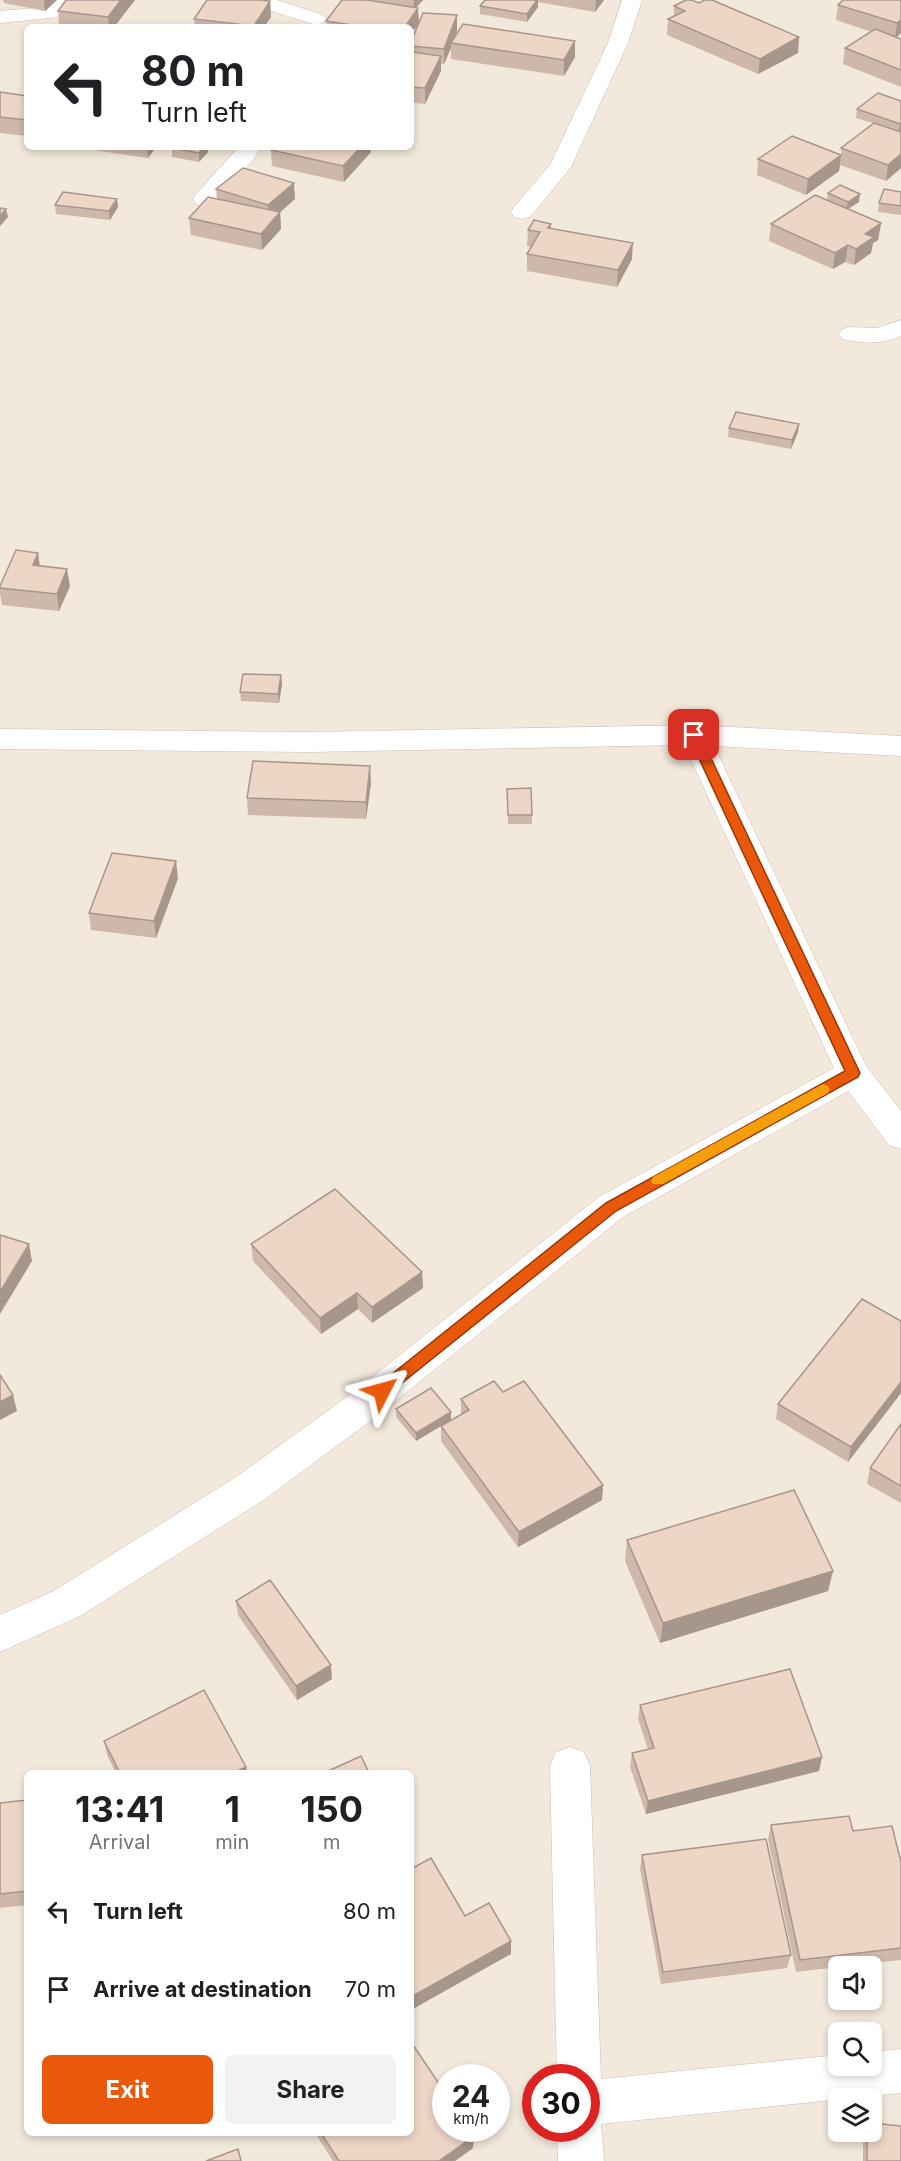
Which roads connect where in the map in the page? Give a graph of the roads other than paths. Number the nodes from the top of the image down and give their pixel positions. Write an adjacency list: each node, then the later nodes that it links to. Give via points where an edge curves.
1 (68, 0): 5 (street, via 52,13)
2 (256, 0): 6 (street)
3 (326, 0): 6 (street)
4 (632, 0): 9 (street, via 618,43 560,167)
5 (0, 17)
6 (313, 23)
7 (247, 150): 8 (street)
8 (204, 199)
9 (522, 212)
10 (901, 327): 11 (street, via 870,337)
11 (851, 334)
12 (694, 735): 13 (street, via 310,742); 14 (street); 15 (street)
13 (0, 739)
14 (901, 746)
15 (853, 1073): 16 (street); 17 (street, via 611,1207 364,1405 252,1487 66,1604)
16 (901, 1137)
17 (0, 1634)
18 (570, 1766): 19 (street)
19 (579, 2064)
20 (901, 2071): 21 (street)
21 (600, 2102)
22 (580, 2142): 23 (street)
23 (581, 2161)

